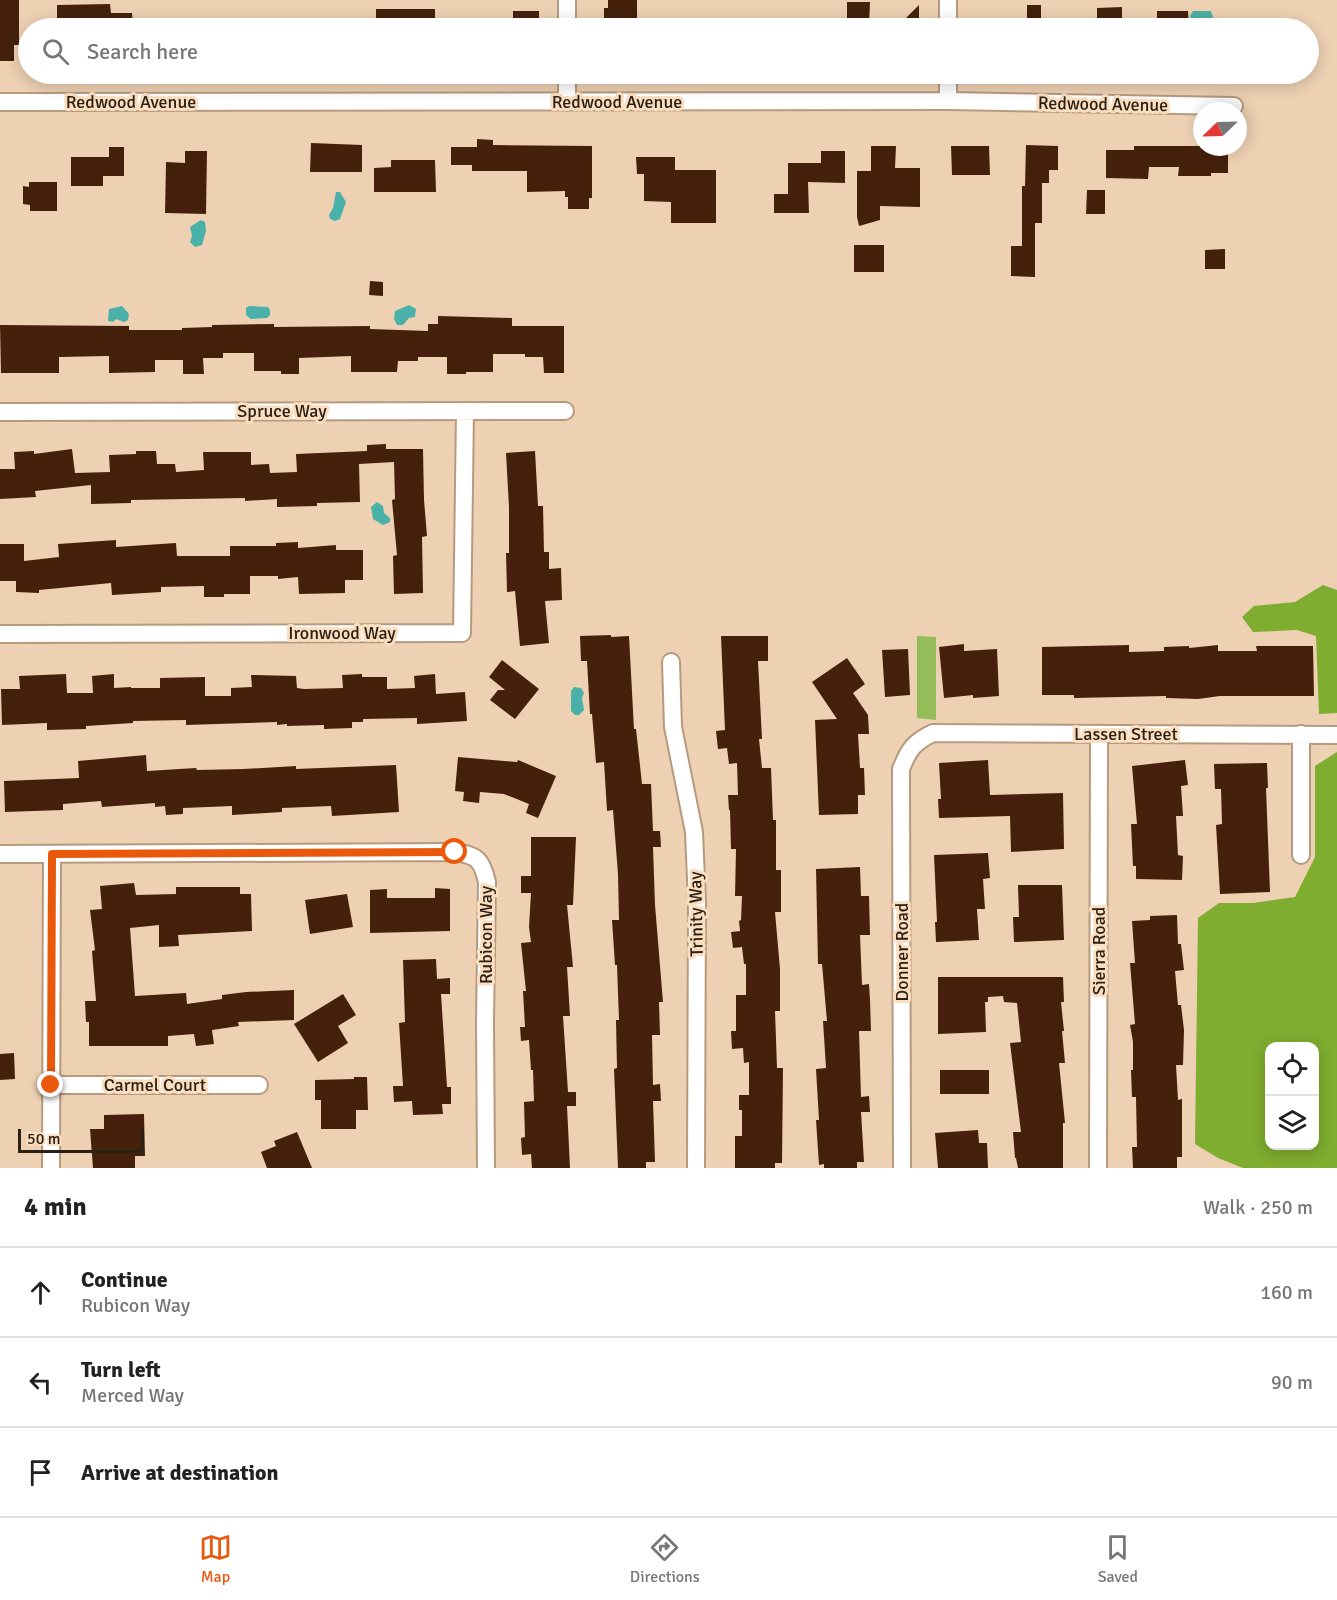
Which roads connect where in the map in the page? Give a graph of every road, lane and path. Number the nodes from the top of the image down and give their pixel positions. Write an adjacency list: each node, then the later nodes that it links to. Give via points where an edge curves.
1 (567, 0): 3 (street)
2 (948, 0): 4 (street)
3 (567, 18)
4 (948, 18)
5 (567, 84): 9 (street)
6 (948, 84): 7 (street)
7 (948, 101): 9 (street, Redwood Avenue); 10 (street, Redwood Avenue)
8 (0, 102): 9 (street, Redwood Avenue)
9 (567, 102)
10 (1193, 105)
11 (465, 411): 12 (street, Spruce Way); 13 (street, Spruce Way); 14 (street, Ironwood Way, via 462,633)
12 (565, 411)
13 (0, 412)
14 (0, 634)
15 (671, 662): 27 (street, Trinity Way, via 673,727 694,832)
16 (1301, 734): 17 (street, Lassen Street); 18 (street, Lassen Street); 22 (street)
17 (1099, 735): 19 (street, Lassen Street, via 933,733); 29 (street, Sierra Road)
18 (1337, 735)
19 (917, 740): 28 (street, Donner Road, via 901,769)
20 (0, 854): 21 (street, Rubicon Way)
21 (52, 854): 23 (street); 26 (street, Rubicon Way, via 470,854 483,864 487,882)
22 (1301, 855)
23 (51, 1085): 24 (street, Carmel Court); 25 (street)
24 (259, 1085)
25 (51, 1168)
26 (486, 1168)
27 (696, 1168)
28 (902, 1168)
29 (1098, 1168)

